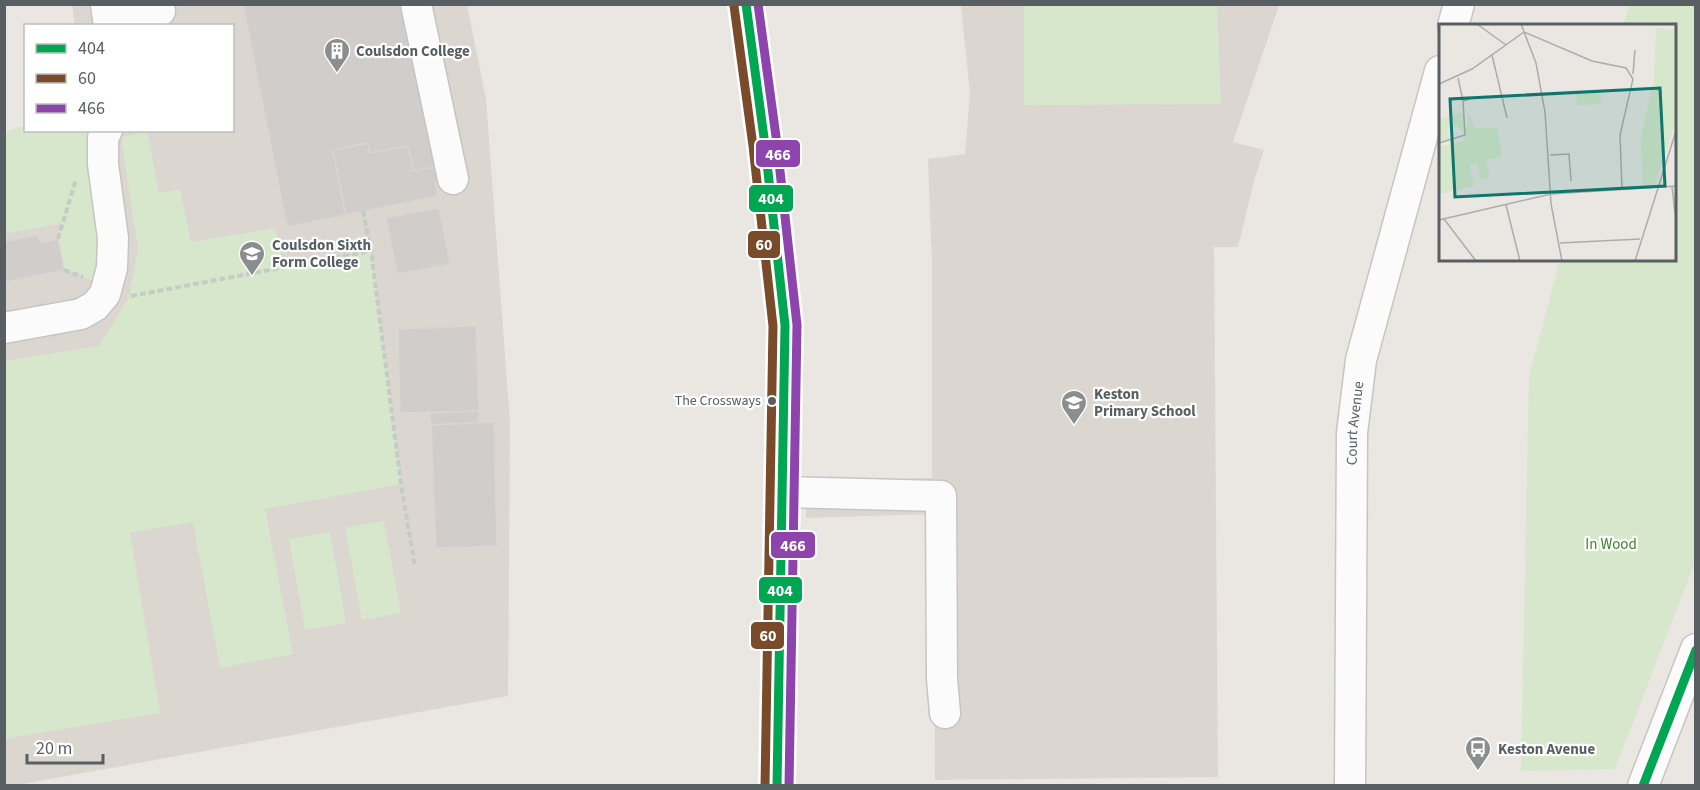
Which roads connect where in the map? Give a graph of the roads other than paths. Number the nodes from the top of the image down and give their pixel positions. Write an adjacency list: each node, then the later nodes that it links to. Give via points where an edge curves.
1 (416, 4): 9 (street)
2 (746, 4): 11 (main road, via 785,325)
3 (1459, 4): 6 (street)
4 (160, 11): 5 (street)
5 (108, 16)
6 (1454, 24)
7 (1439, 75): 15 (street, Court Avenue, via 1361,360 1352,433)
8 (106, 132): 10 (street, via 103,164 113,238 112,268 105,294 81,314)
9 (453, 179)
10 (4, 328)
11 (782, 492): 13 (street, via 941,496); 14 (main road)
12 (1695, 649): 16 (street)
13 (945, 713)
14 (777, 786)
15 (1350, 786)
16 (1643, 786)

